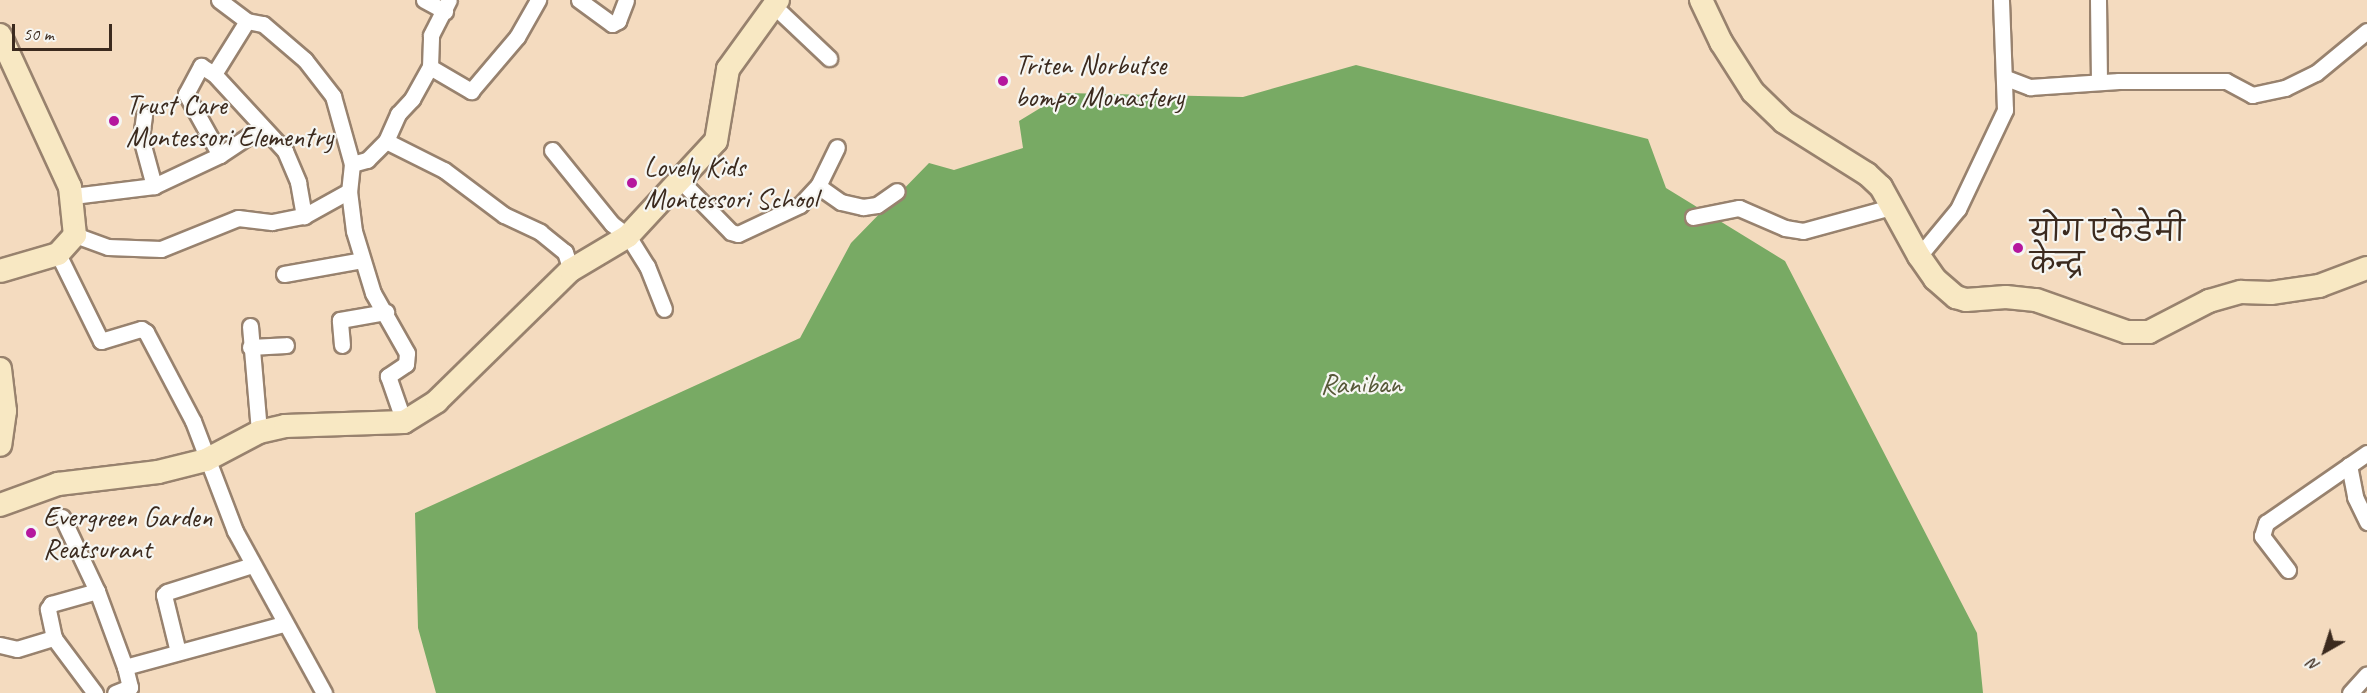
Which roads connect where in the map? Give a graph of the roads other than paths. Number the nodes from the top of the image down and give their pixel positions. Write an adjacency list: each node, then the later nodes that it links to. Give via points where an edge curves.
1 (219, 0): 11 (street)
2 (424, 0): 10 (street)
3 (538, 0): 15 (street, via 517,37 471,91)
4 (579, 0): 5 (street, via 612,24 618,21)
5 (626, 0)
6 (1702, 0): 32 (street, via 1721,42 1753,92 1784,122 1868,174)
7 (2001, 0): 17 (street)
8 (2098, 0): 18 (street)
9 (776, 3): 14 (street); 26 (street, via 728,69 716,141)
10 (447, 5): 15 (street, via 431,35)
11 (247, 21): 16 (street); 25 (street, via 262,24 305,60 333,96)
12 (2367, 31): 18 (street, via 2316,73 2285,88 2252,95 2226,81)
13 (0, 35): 31 (street)
14 (829, 58)
15 (430, 67): 21 (street, via 398,114)
16 (214, 74): 20 (street); 24 (street, via 201,66 186,94)
17 (2006, 78): 18 (street, via 2030,87); 38 (street, via 2005,110 1958,209)
18 (2099, 82)
19 (144, 116): 27 (street, via 141,138)
20 (262, 127): 24 (street); 33 (street, via 285,151 298,182)
21 (386, 141): 25 (street, via 368,159); 41 (street, via 444,170 504,215 540,232 565,252)
22 (837, 147): 28 (street)
23 (552, 150): 36 (street, via 612,224)
24 (220, 155): 27 (street)
25 (352, 164): 29 (street)
26 (681, 181): 28 (street, via 731,232 738,234 792,210); 36 (street)
27 (154, 186): 31 (street)
28 (818, 186): 30 (street, via 841,202 863,207 877,205)
29 (349, 191): 33 (street); 39 (street)
30 (897, 191)
31 (73, 196): 35 (street)
32 (1895, 206): 34 (street, via 1803,231 1785,228 1739,208); 38 (street)
33 (304, 216): 35 (street, via 272,222 238,218 161,249 108,247)
34 (1693, 217)
35 (75, 235): 37 (street)
36 (628, 236): 41 (street); 44 (street, via 647,266)
37 (58, 254): 42 (street); 55 (street, via 101,340 141,329 146,332 193,421)
38 (1919, 256): 40 (street, via 1947,291 1966,300 2036,300 2127,332 2149,332 2196,306 2241,291 2271,293 2319,286)
39 (362, 260): 43 (street); 45 (street, via 373,293)
40 (2367, 268)
41 (571, 270): 51 (street, via 489,354 437,401)
42 (0, 271)
43 (284, 274)
44 (664, 309)
45 (386, 312): 48 (street, via 340,320); 51 (street, via 407,353 406,364 388,376)
46 (250, 326): 49 (street)
47 (286, 345): 49 (street)
48 (342, 345)
49 (249, 347): 52 (street)
50 (0, 369): 53 (street, via 5,411)
51 (404, 422): 52 (street, via 285,426)
52 (259, 432): 55 (street)
53 (0, 445)
54 (2367, 453): 56 (street)
55 (206, 460): 57 (street, via 158,472 57,484); 60 (street)
56 (2349, 465): 59 (street, via 2355,497); 61 (street, via 2266,523 2262,536)
57 (0, 505)
58 (62, 517): 62 (street)
59 (2367, 522)
60 (252, 565): 63 (street); 66 (street, via 167,591 164,595)
61 (2288, 570)
62 (97, 591): 64 (street, via 51,604); 67 (street)
63 (283, 624): 66 (street); 71 (street)
64 (54, 638): 65 (street, via 17,649); 69 (street)
65 (0, 645)
66 (178, 652): 67 (street)
67 (125, 666): 70 (street, via 130,687)
68 (2367, 674): 72 (street)
69 (95, 693)
70 (115, 693)
71 (324, 693)
72 (2350, 693)

